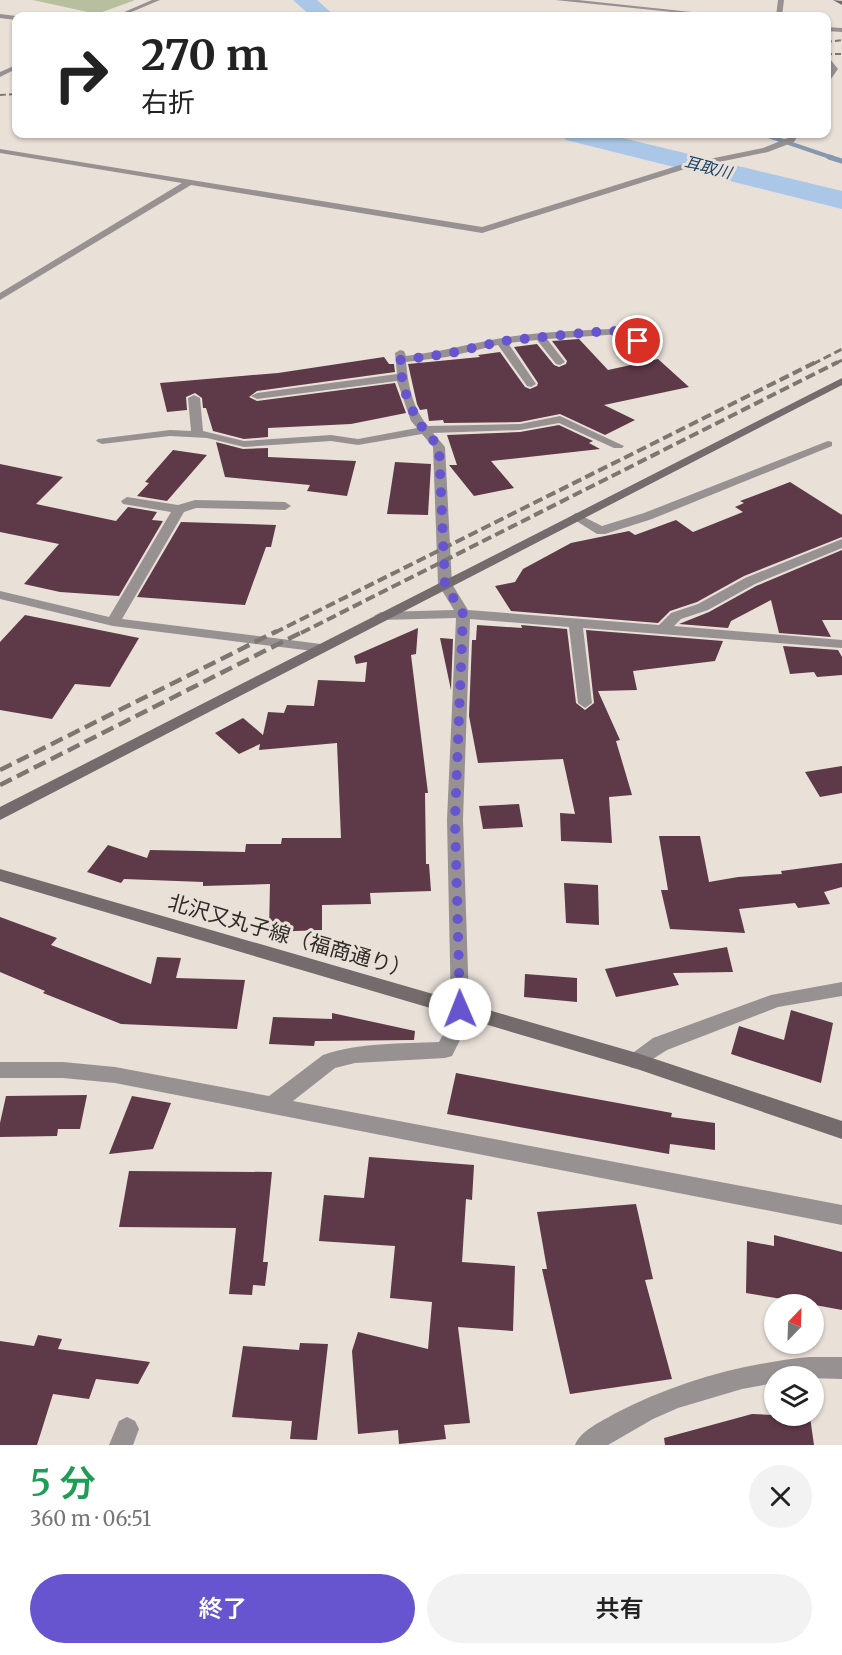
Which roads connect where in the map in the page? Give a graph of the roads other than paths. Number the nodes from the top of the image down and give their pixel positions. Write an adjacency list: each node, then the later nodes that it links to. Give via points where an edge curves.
1 (157, 0): 7 (street)
2 (558, 0): 6 (street)
3 (639, 0): 6 (street)
4 (836, 0): 5 (street)
5 (842, 3)
6 (644, 8): 8 (street)
7 (128, 12)
8 (704, 12)
9 (792, 138): 11 (street, via 765,150 683,167 482,230)
10 (0, 151): 11 (street)
11 (190, 182): 12 (street)
12 (0, 297)
13 (540, 337): 14 (street); 15 (street, via 623,331); 16 (street)
14 (501, 341): 17 (street, via 447,354 400,357); 18 (street)
15 (647, 350)
16 (560, 362)
17 (402, 377): 20 (street); 22 (street, via 417,421)
18 (531, 384)
19 (840, 384): 30 (street)
20 (257, 396)
21 (194, 398): 23 (street)
22 (425, 430): 23 (street, via 358,442 331,438 244,444); 26 (street, via 520,427 560,419); 32 (street, via 439,447)
23 (197, 434): 24 (street, via 145,434)
24 (102, 441)
25 (828, 444): 30 (street, via 601,531)
26 (618, 446)
27 (127, 501): 29 (street)
28 (285, 506): 29 (street, via 195,504)
29 (179, 509): 36 (street)
30 (576, 517): 32 (street)
31 (842, 543): 38 (street, via 750,581 703,607 676,615)
32 (445, 584): 34 (street); 35 (street)
33 (3, 601): 36 (street)
34 (463, 614): 35 (street); 37 (street); 45 (street, via 455,820)
35 (381, 616): 40 (street)
36 (113, 622): 40 (street)
37 (575, 622): 38 (street); 41 (street)
38 (663, 629): 39 (street)
39 (842, 644)
40 (321, 648): 42 (street)
41 (585, 703)
42 (0, 814)
43 (0, 875): 45 (street, 北沢又丸子線（福商通り）)
44 (842, 989): 46 (street, via 777,1000 660,1044)
45 (463, 1010): 46 (street, 北沢又丸子線（福商通り）); 48 (street, via 445,1050 356,1055 330,1061)
46 (637, 1061): 49 (street, 北沢又丸子線（福商通り）)
47 (0, 1071): 48 (street, via 63,1070 115,1075)
48 (273, 1104): 50 (street)
49 (842, 1130)
50 (842, 1215)
51 (842, 1368): 52 (street, via 776,1372 721,1383 664,1402)
52 (587, 1445)

